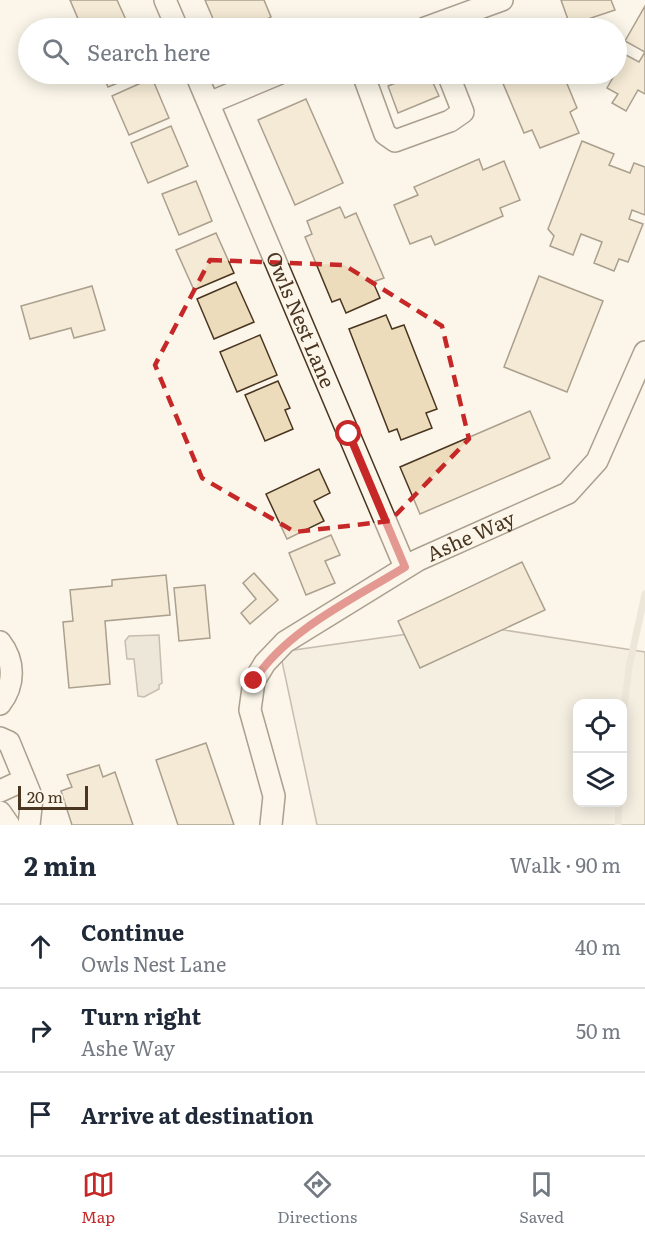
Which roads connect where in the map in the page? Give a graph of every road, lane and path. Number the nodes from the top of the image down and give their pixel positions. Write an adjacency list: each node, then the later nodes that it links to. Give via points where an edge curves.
1 (165, 0): 3 (street)
2 (502, 0): 4 (street)
3 (173, 18)
4 (454, 18)
5 (200, 84): 9 (street, Owls Nest Lane)
6 (254, 84): 9 (street)
7 (367, 84): 8 (street, via 385,134 395,141 450,121 463,112)
8 (452, 84)
9 (209, 103): 11 (street, Owls Nest Lane)
10 (645, 352): 11 (street, Ashe Way, via 597,461 568,493)
11 (405, 567): 20 (street, Ashe Way, via 285,642 254,681 250,710 274,796)
12 (0, 642): 13 (street, via 12,670 11,684)
13 (0, 704)
14 (0, 738): 15 (street, via 9,742)
15 (24, 780): 16 (street); 19 (street, via 32,798)
16 (0, 791)
17 (0, 812): 18 (street)
18 (9, 825)
19 (29, 825)
20 (271, 825)

